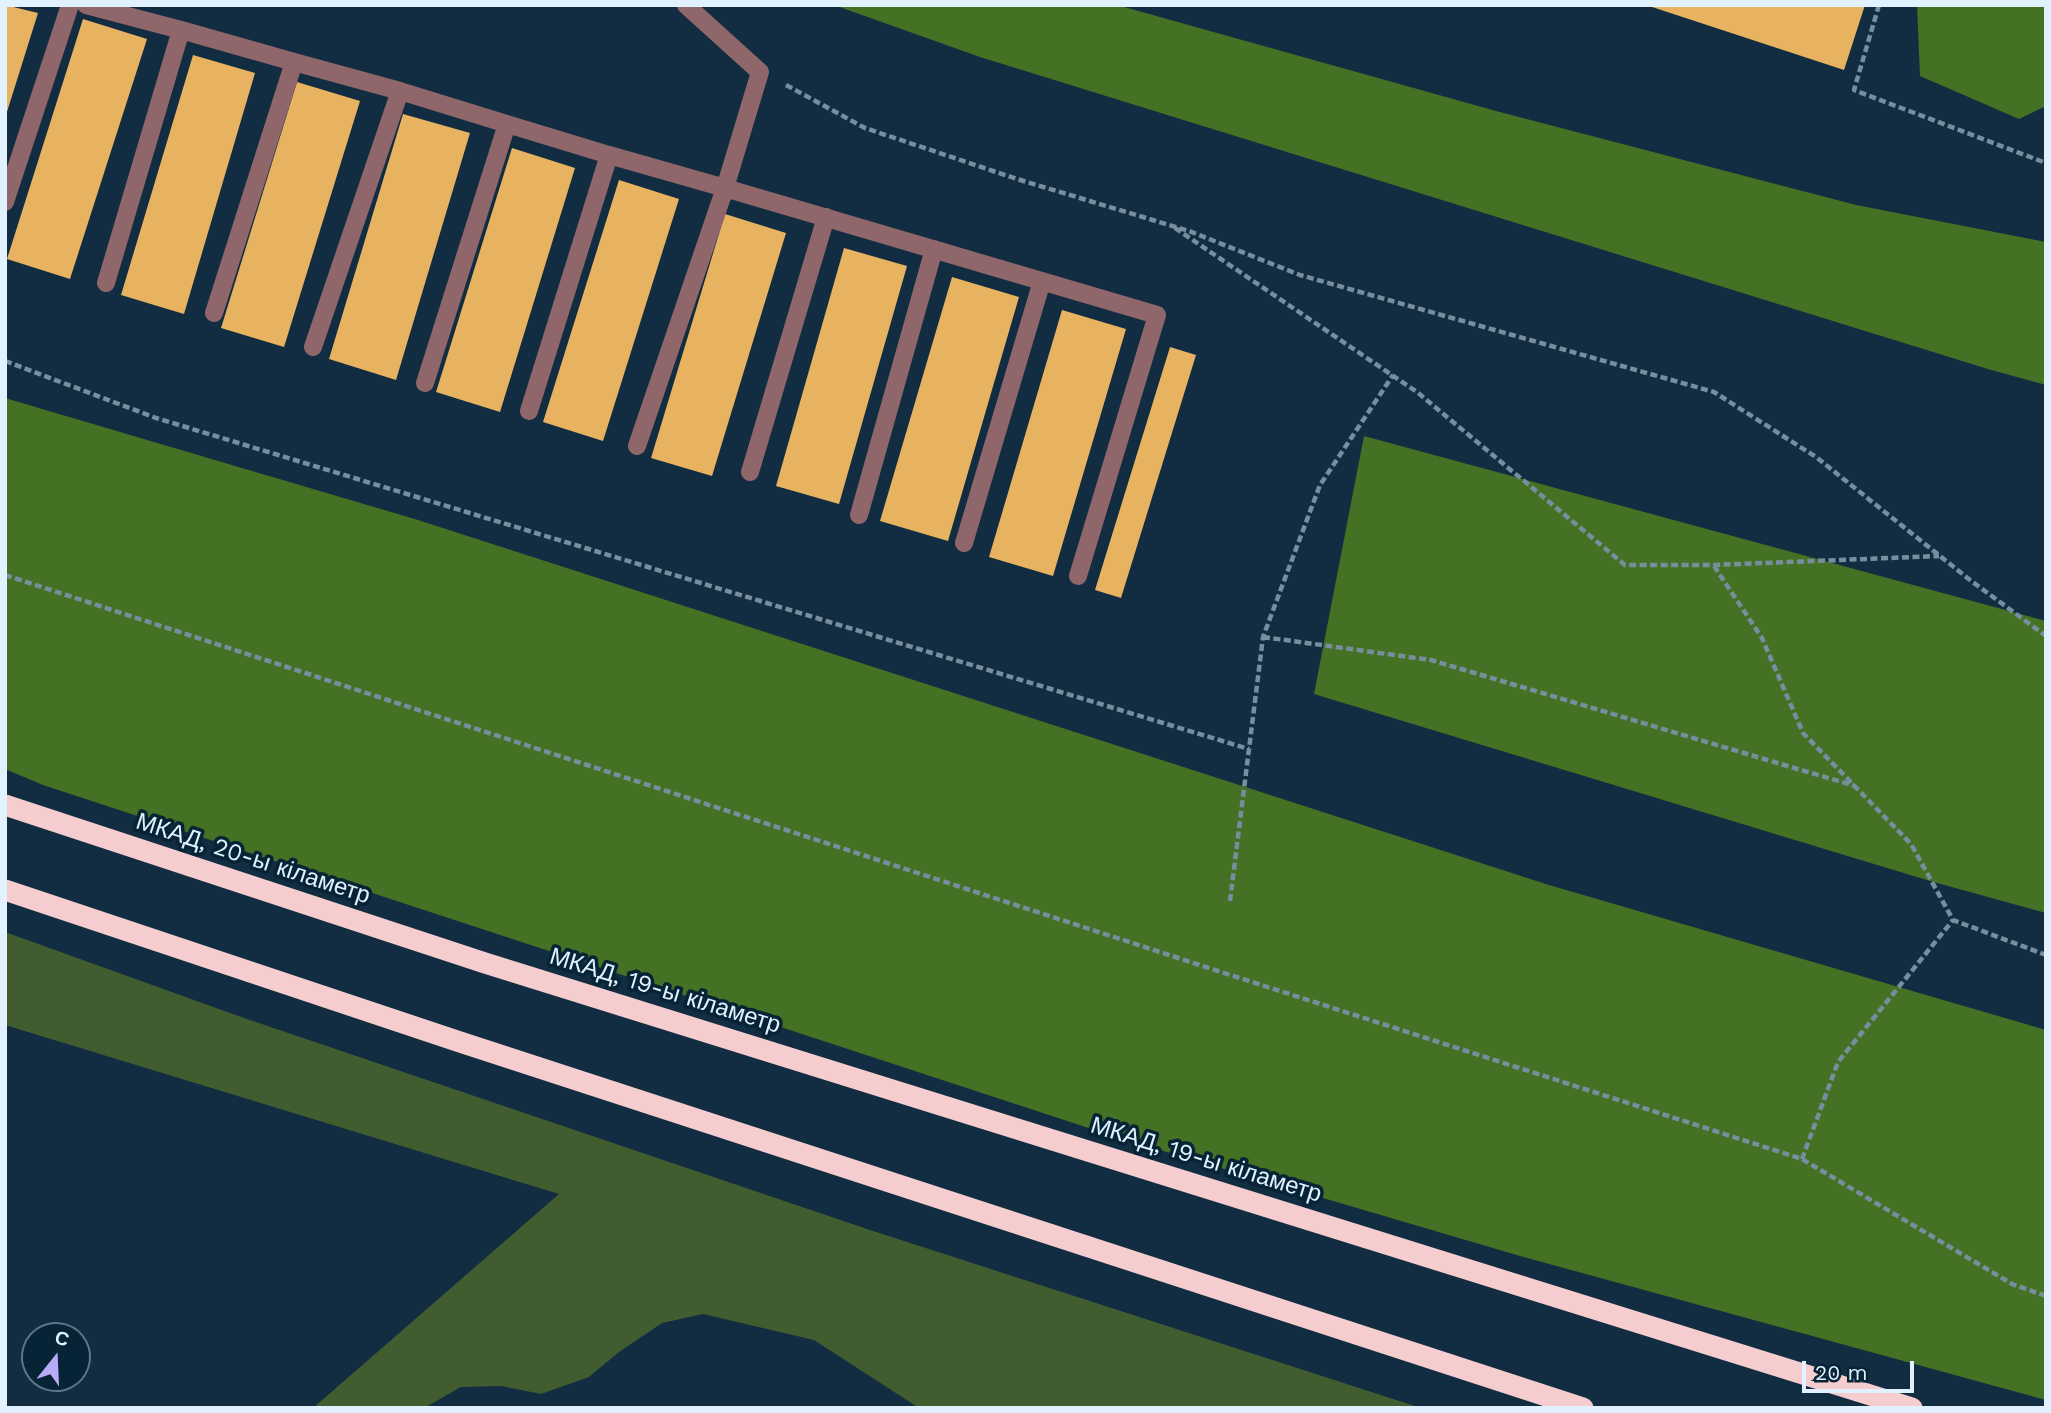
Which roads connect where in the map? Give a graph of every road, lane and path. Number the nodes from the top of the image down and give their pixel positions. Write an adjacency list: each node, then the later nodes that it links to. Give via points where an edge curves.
1 (69, 5): 13 (lane)
2 (86, 5): 5 (lane)
3 (686, 5): 7 (lane)
4 (1879, 5): 11 (path, via 1854,90)
5 (181, 30): 6 (lane); 18 (lane)
6 (294, 62): 8 (lane); 19 (lane)
7 (760, 72): 12 (lane); 15 (path, via 865,128)
8 (400, 91): 9 (lane); 20 (lane)
9 (507, 124): 10 (lane); 23 (lane)
10 (609, 155): 12 (lane); 24 (lane)
11 (2046, 163)
12 (725, 188): 14 (lane); 25 (lane)
13 (5, 202)
14 (826, 217): 16 (lane); 26 (lane)
15 (1171, 225): 22 (path); 29 (path, via 1300,275 1714,392 1816,457)
16 (934, 249): 17 (lane); 27 (lane)
17 (1042, 281): 28 (lane); 32 (lane, via 1157,315)
18 (106, 283)
19 (214, 313)
20 (313, 347)
21 (5, 361): 35 (path, via 156,418)
22 (1393, 375): 30 (path, via 1625,565); 34 (path, via 1320,485)
23 (425, 383)
24 (529, 411)
25 (637, 446)
26 (750, 472)
27 (859, 515)
28 (964, 543)
29 (1940, 556): 30 (path); 33 (path)
30 (1714, 565): 36 (path, via 1762,638 1803,733)
31 (5, 575): 43 (path)
32 (1078, 576)
33 (2046, 636)
34 (1263, 637): 35 (path); 36 (path, via 1431,660)
35 (1249, 749): 39 (path)
36 (1855, 786): 40 (path, via 1911,845)
37 (5, 806): 42 (highway, МКАД, 20-ы кіламетр)
38 (5, 890): 45 (highway)
39 (1230, 901)
40 (1953, 920): 41 (path); 43 (path, via 1838,1062)
41 (2046, 956)
42 (485, 963): 46 (highway, МКАД, 19-ы кіламетр)
43 (1802, 1159): 44 (path, via 2012,1284)
44 (2046, 1296)
45 (1583, 1408)
46 (1912, 1408)

